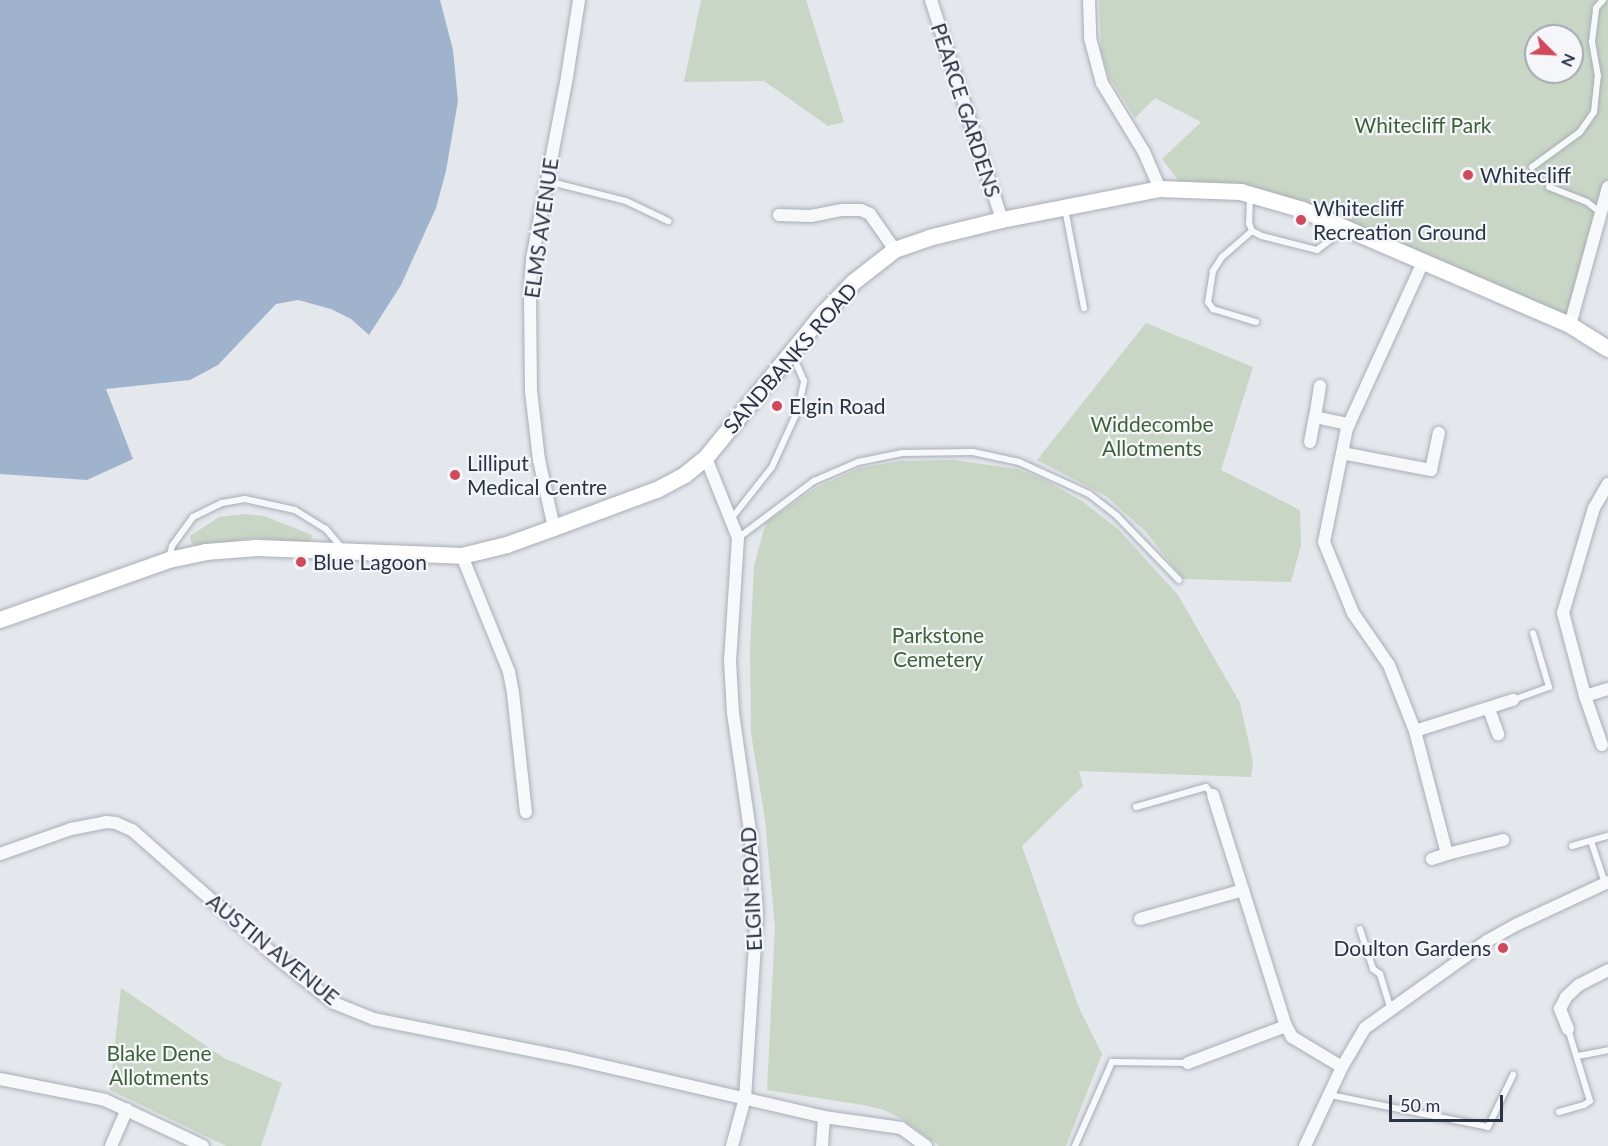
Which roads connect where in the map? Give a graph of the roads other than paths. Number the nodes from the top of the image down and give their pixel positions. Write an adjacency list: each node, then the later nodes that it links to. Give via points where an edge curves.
1 (579, 0): 6 (street, ELMS AVENUE)
2 (931, 0): 14 (street, PEARCE GARDENS)
3 (1089, 0): 9 (street, via 1090,38 1102,82 1144,152)
4 (1603, 0): 5 (lane, via 1596,8 1592,42 1598,76 1594,112 1580,132)
5 (1532, 167)
6 (546, 181): 15 (lane, via 626,201); 34 (street, ELMS AVENUE, via 532,259 529,325 539,460)
7 (1549, 187): 12 (lane, via 1587,202)
8 (1608, 187): 12 (street)
9 (1160, 189): 10 (main road, SANDBANKS ROAD); 11 (main road, SANDBANKS ROAD)
10 (1250, 194): 16 (main road, SANDBANKS ROAD); 17 (lane)
11 (1065, 209): 14 (main road, SANDBANKS ROAD); 20 (lane)
12 (1601, 213): 22 (street)
13 (779, 215): 18 (street, via 861,210 870,214)
14 (1002, 220): 18 (main road, SANDBANKS ROAD)
15 (668, 221)
16 (1347, 228): 17 (lane, via 1317,250); 19 (main road, SANDBANKS ROAD)
17 (1252, 231): 21 (lane, via 1222,257 1213,271 1208,302 1214,309)
18 (895, 250): 24 (main road, SANDBANKS ROAD, via 854,282)
19 (1424, 260): 22 (main road, SANDBANKS ROAD); 27 (street)
20 (1084, 308)
21 (1256, 322)
22 (1570, 325): 23 (main road, SANDBANKS ROAD)
23 (1608, 349)
24 (792, 352): 31 (main road, SANDBANKS ROAD); 33 (lane, via 804,381 798,411 772,467)
25 (1320, 386): 26 (street)
26 (1314, 417): 27 (street); 29 (street)
27 (1349, 424): 30 (street)
28 (1439, 433): 30 (street, via 1431,470)
29 (1310, 442)
30 (1342, 453): 46 (street, via 1324,542 1353,613 1389,665)
31 (706, 458): 33 (street, ELGIN ROAD); 34 (main road, SANDBANKS ROAD, via 657,490)
32 (1608, 484): 43 (street, via 1594,508 1563,613)
33 (731, 519): 35 (street, ELGIN ROAD)
34 (554, 528): 37 (main road, SANDBANKS ROAD)
35 (738, 538): 39 (lane, via 814,481 858,462 902,453 973,452 1019,462 1089,494 1117,516); 74 (street, ELGIN ROAD, via 730,661 757,913)
36 (348, 552): 37 (main road, SANDBANKS ROAD); 38 (main road, SANDBANKS ROAD, via 257,548); 38 (lane, via 338,546 326,529 295,510 245,499 222,503 193,517 172,546)
37 (462, 556): 51 (street, via 509,672)
38 (169, 560): 40 (main road, SANDBANKS ROAD)
39 (1179, 580)
40 (0, 620)
41 (1533, 633): 44 (lane, via 1549,687)
42 (1608, 689): 43 (street)
43 (1585, 696): 48 (street)
44 (1513, 700): 45 (street)
45 (1489, 709): 46 (street); 47 (street)
46 (1415, 731): 57 (street)
47 (1498, 734)
48 (1605, 745)
49 (1213, 795): 50 (lane, via 1206,787); 60 (street)
50 (1136, 807)
51 (526, 812)
52 (1608, 836): 54 (lane)
53 (1503, 840): 57 (street)
54 (1591, 841): 55 (lane); 59 (lane)
55 (1572, 846)
56 (0, 854): 74 (street, AUSTIN AVENUE, via 71,829 116,823 132,830 334,1003 374,1019)
57 (1448, 854): 58 (street)
58 (1432, 859)
59 (1606, 883): 64 (street, via 1487,941)
60 (1243, 890): 61 (street); 65 (street)
61 (1140, 919)
62 (1360, 928): 64 (lane)
63 (1608, 970): 66 (street, via 1579,985 1566,997 1560,1010)
64 (1391, 1010): 70 (street, via 1365,1028)
65 (1286, 1026): 69 (street); 70 (street, via 1293,1037)
66 (1568, 1029): 68 (lane)
67 (1608, 1050): 68 (lane)
68 (1578, 1056): 76 (lane, via 1590,1101)
69 (1188, 1063): 83 (lane, via 1112,1062)
70 (1342, 1067): 73 (street)
71 (1513, 1075): 73 (lane, via 1488,1127)
72 (0, 1079): 75 (street, via 105,1100)
73 (1329, 1095): 84 (street)
74 (745, 1098): 77 (street, AUSTIN AVENUE); 80 (street, ELGIN ROAD)
75 (127, 1109): 78 (street); 79 (street)
76 (1559, 1112)
77 (824, 1117): 81 (street); 82 (street, AUSTIN AVENUE, via 901,1128)
78 (111, 1146)
79 (202, 1146)
80 (732, 1146)
81 (822, 1146)
82 (926, 1146)
83 (1075, 1146)
84 (1305, 1146)

